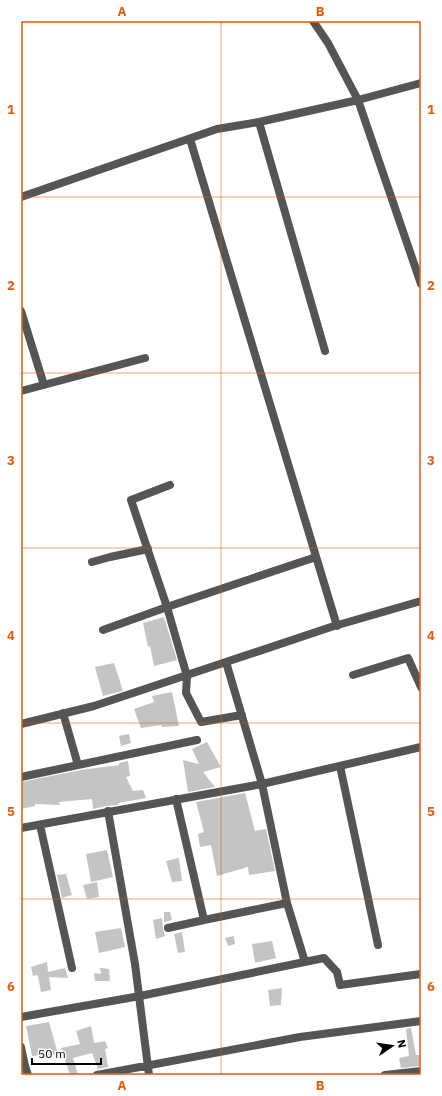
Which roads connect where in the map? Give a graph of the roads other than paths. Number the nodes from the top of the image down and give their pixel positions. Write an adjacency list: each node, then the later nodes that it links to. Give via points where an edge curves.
1 (313, 21): 3 (street, via 328,43)
2 (420, 86): 3 (street)
3 (358, 100): 4 (street); 7 (street)
4 (259, 122): 5 (street, via 217,129); 9 (street)
5 (190, 139): 6 (street); 15 (street)
6 (21, 197)
7 (421, 284)
8 (21, 311): 11 (street)
9 (325, 351)
10 (145, 358): 11 (street)
11 (44, 385): 12 (street)
12 (21, 391)
13 (170, 485): 14 (street, via 131,500)
14 (148, 549): 16 (street); 18 (street)
15 (316, 557): 18 (street); 19 (street)
16 (92, 562)
17 (421, 601): 19 (street)
18 (167, 607): 20 (street); 23 (street)
19 (337, 626): 21 (street)
20 (103, 630)
21 (226, 662): 23 (street); 26 (street)
22 (353, 675): 24 (street, via 408,658)
23 (187, 676): 25 (street); 26 (street, via 186,693 201,722)
24 (421, 687)
25 (63, 714): 27 (street); 30 (street)
26 (242, 715): 33 (street)
27 (21, 724)
28 (197, 740): 30 (street)
29 (421, 747): 31 (street)
30 (78, 765): 32 (street)
31 (340, 766): 33 (street); 41 (street)
32 (21, 777)
33 (262, 784): 34 (street); 38 (street)
34 (176, 799): 35 (street); 39 (street)
35 (108, 811): 36 (street); 45 (street)
36 (40, 825): 37 (street); 43 (street)
37 (21, 828)
38 (287, 903): 39 (street); 42 (street)
39 (204, 920): 40 (street)
40 (168, 928)
41 (378, 945)
42 (305, 962): 44 (street, via 324,958 337,972 340,985); 45 (street)
43 (72, 968)
44 (421, 974)
45 (140, 996): 46 (street); 49 (street)
46 (21, 1017)
47 (421, 1021): 49 (street, via 300,1037)
48 (21, 1047): 51 (street)
49 (149, 1066): 52 (street); 53 (street)
50 (421, 1071): 54 (street)
51 (28, 1075)
52 (97, 1075)
53 (149, 1075)
54 (385, 1075)

